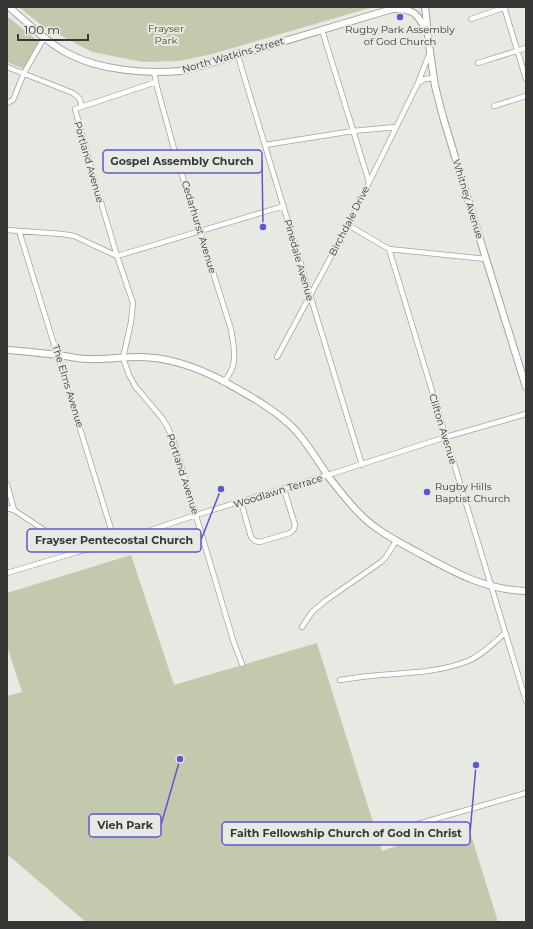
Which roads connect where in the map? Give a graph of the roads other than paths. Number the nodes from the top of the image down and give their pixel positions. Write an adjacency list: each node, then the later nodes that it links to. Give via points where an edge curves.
1 (9, 7): 8 (main road, North Watkins Street)
2 (425, 7): 7 (main road, Whitney Avenue)
3 (505, 7): 5 (street); 10 (street)
4 (396, 8): 6 (main road, North Watkins Street); 7 (main road, via 412,12)
5 (471, 19)
6 (322, 30): 12 (main road, North Watkins Street); 26 (street)
7 (428, 32): 11 (main road, Whitney Avenue)
8 (44, 38): 15 (main road, North Watkins Street, via 69,54 96,65); 16 (street)
9 (526, 48): 10 (street)
10 (517, 50): 13 (street); 18 (street)
11 (430, 52): 17 (main road, Whitney Avenue); 20 (street, Birchdale Drive)
12 (238, 56): 15 (main road, North Watkins Street, via 180,71); 27 (street, Pinedale Avenue)
13 (478, 63)
14 (7, 67): 16 (street)
15 (154, 72): 19 (street, Cedarhurst Avenue)
16 (24, 73): 22 (street, via 13,100); 23 (street, via 73,93 79,98)
17 (434, 78): 20 (street); 36 (main road, Whitney Avenue, via 443,117)
18 (526, 79)
19 (156, 82): 23 (street); 33 (street, Cedarhurst Avenue)
20 (418, 83): 25 (street, Birchdale Drive)
21 (526, 96): 24 (street)
22 (7, 103)
23 (82, 106): 35 (street, Portland Avenue, via 74,109)
24 (494, 106)
25 (396, 127): 26 (street); 28 (street, Birchdale Drive)
26 (353, 131): 27 (street); 28 (street)
27 (265, 145): 29 (street, Pinedale Avenue)
28 (369, 182): 30 (street, Birchdale Drive)
29 (284, 206): 33 (street); 37 (street, Pinedale Avenue)
30 (348, 225): 34 (street); 37 (street, Birchdale Drive)
31 (7, 230): 32 (street)
32 (19, 231): 35 (street, via 74,236); 39 (street, The Elms Avenue)
33 (200, 231): 35 (street); 42 (street, Cedarhurst Avenue, via 234,348 232,370)
34 (389, 249): 36 (street); 45 (street, Clifton Avenue)
35 (117, 256): 41 (street, Portland Avenue, via 133,303)
36 (486, 259): 43 (main road, Whitney Avenue)
37 (309, 295): 40 (street, Birchdale Drive); 46 (street, Pinedale Avenue)
38 (7, 350): 39 (main road)
39 (58, 355): 41 (main road, via 89,359); 55 (street, The Elms Avenue)
40 (277, 357)
41 (123, 358): 42 (main road, via 157,358 173,361); 53 (street, Portland Avenue, via 135,386 168,428)
42 (224, 382): 47 (main road, via 262,404 296,431)
43 (526, 387)
44 (526, 414): 45 (street, Woodlawn Terrace)
45 (446, 437): 46 (street, Woodlawn Terrace); 58 (street, Clifton Avenue)
46 (362, 465): 47 (street, Woodlawn Terrace)
47 (328, 475): 49 (street, Woodlawn Terrace); 54 (main road, via 361,514)
48 (7, 484): 52 (street)
49 (284, 489): 50 (street, Woodlawn Terrace); 50 (street, via 295,524 290,533 260,542 255,541 251,537)
50 (241, 502): 53 (street, Woodlawn Terrace)
51 (7, 508): 52 (street)
52 (14, 510): 56 (street)
53 (196, 515): 55 (street, Woodlawn Terrace); 62 (street, Portland Avenue)
54 (396, 541): 58 (main road, via 458,574); 60 (street, via 381,562 320,605)
55 (115, 542): 56 (street, Woodlawn Terrace)
56 (78, 552): 57 (street, Woodlawn Terrace)
57 (7, 573)
58 (491, 586): 59 (main road); 61 (street, Clifton Avenue)
59 (526, 592)
60 (302, 627)
61 (505, 634): 63 (street, via 469,660 436,670); 64 (street, Clifton Avenue)
62 (242, 664)
63 (340, 680)
64 (526, 701)
65 (526, 793): 66 (street)
66 (418, 824)

